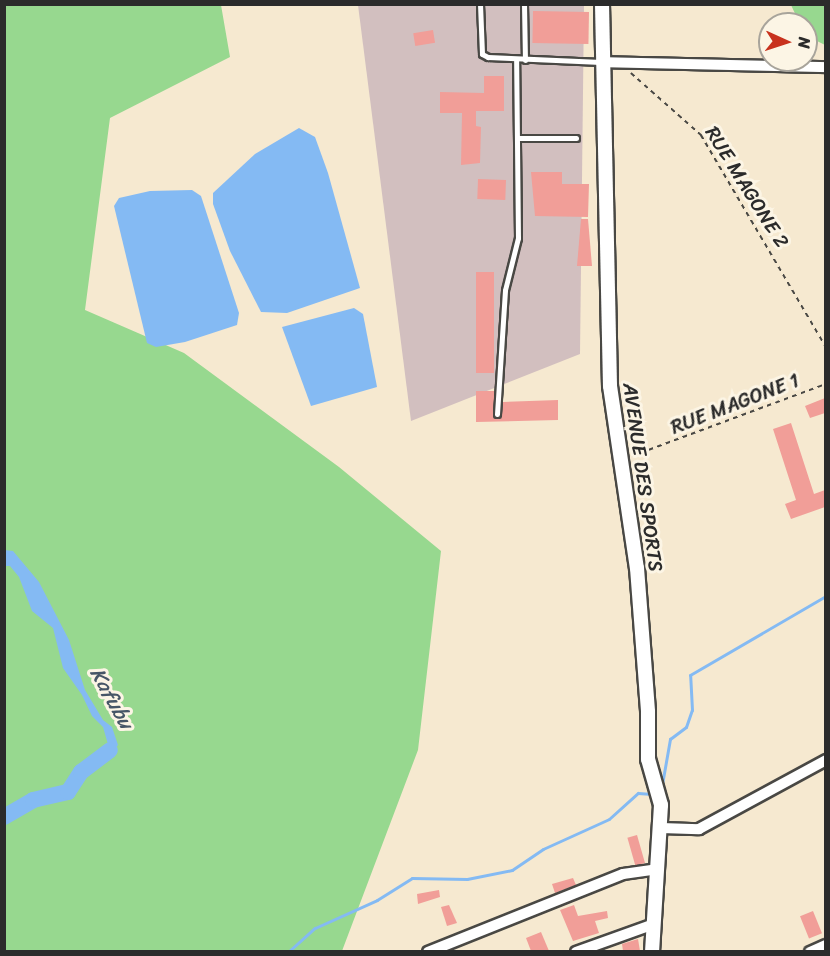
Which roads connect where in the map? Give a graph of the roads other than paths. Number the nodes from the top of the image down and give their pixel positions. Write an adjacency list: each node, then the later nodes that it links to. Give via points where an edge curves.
1 (480, 4): 4 (lane, via 482,54)
2 (524, 4): 5 (lane)
3 (602, 4): 6 (street, AVENUE DES SPORTS)
4 (516, 60): 5 (lane); 8 (lane)
5 (525, 60): 6 (lane)
6 (601, 62): 7 (street); 12 (street, AVENUE DES SPORTS, via 610,386 637,568 648,759 661,805)
7 (825, 67)
8 (518, 138): 9 (lane); 10 (lane, via 518,238 504,290)
9 (576, 138)
10 (497, 414)
11 (825, 760): 12 (street, via 699,829)
12 (661, 828): 13 (street, AVENUE DES SPORTS)
13 (657, 869): 14 (street, AVENUE DES SPORTS); 16 (street, via 623,874)
14 (654, 924): 17 (street); 18 (street, AVENUE DES SPORTS)
15 (825, 945): 19 (street)
16 (428, 951)
17 (576, 951)
18 (652, 951)
19 (810, 951)

